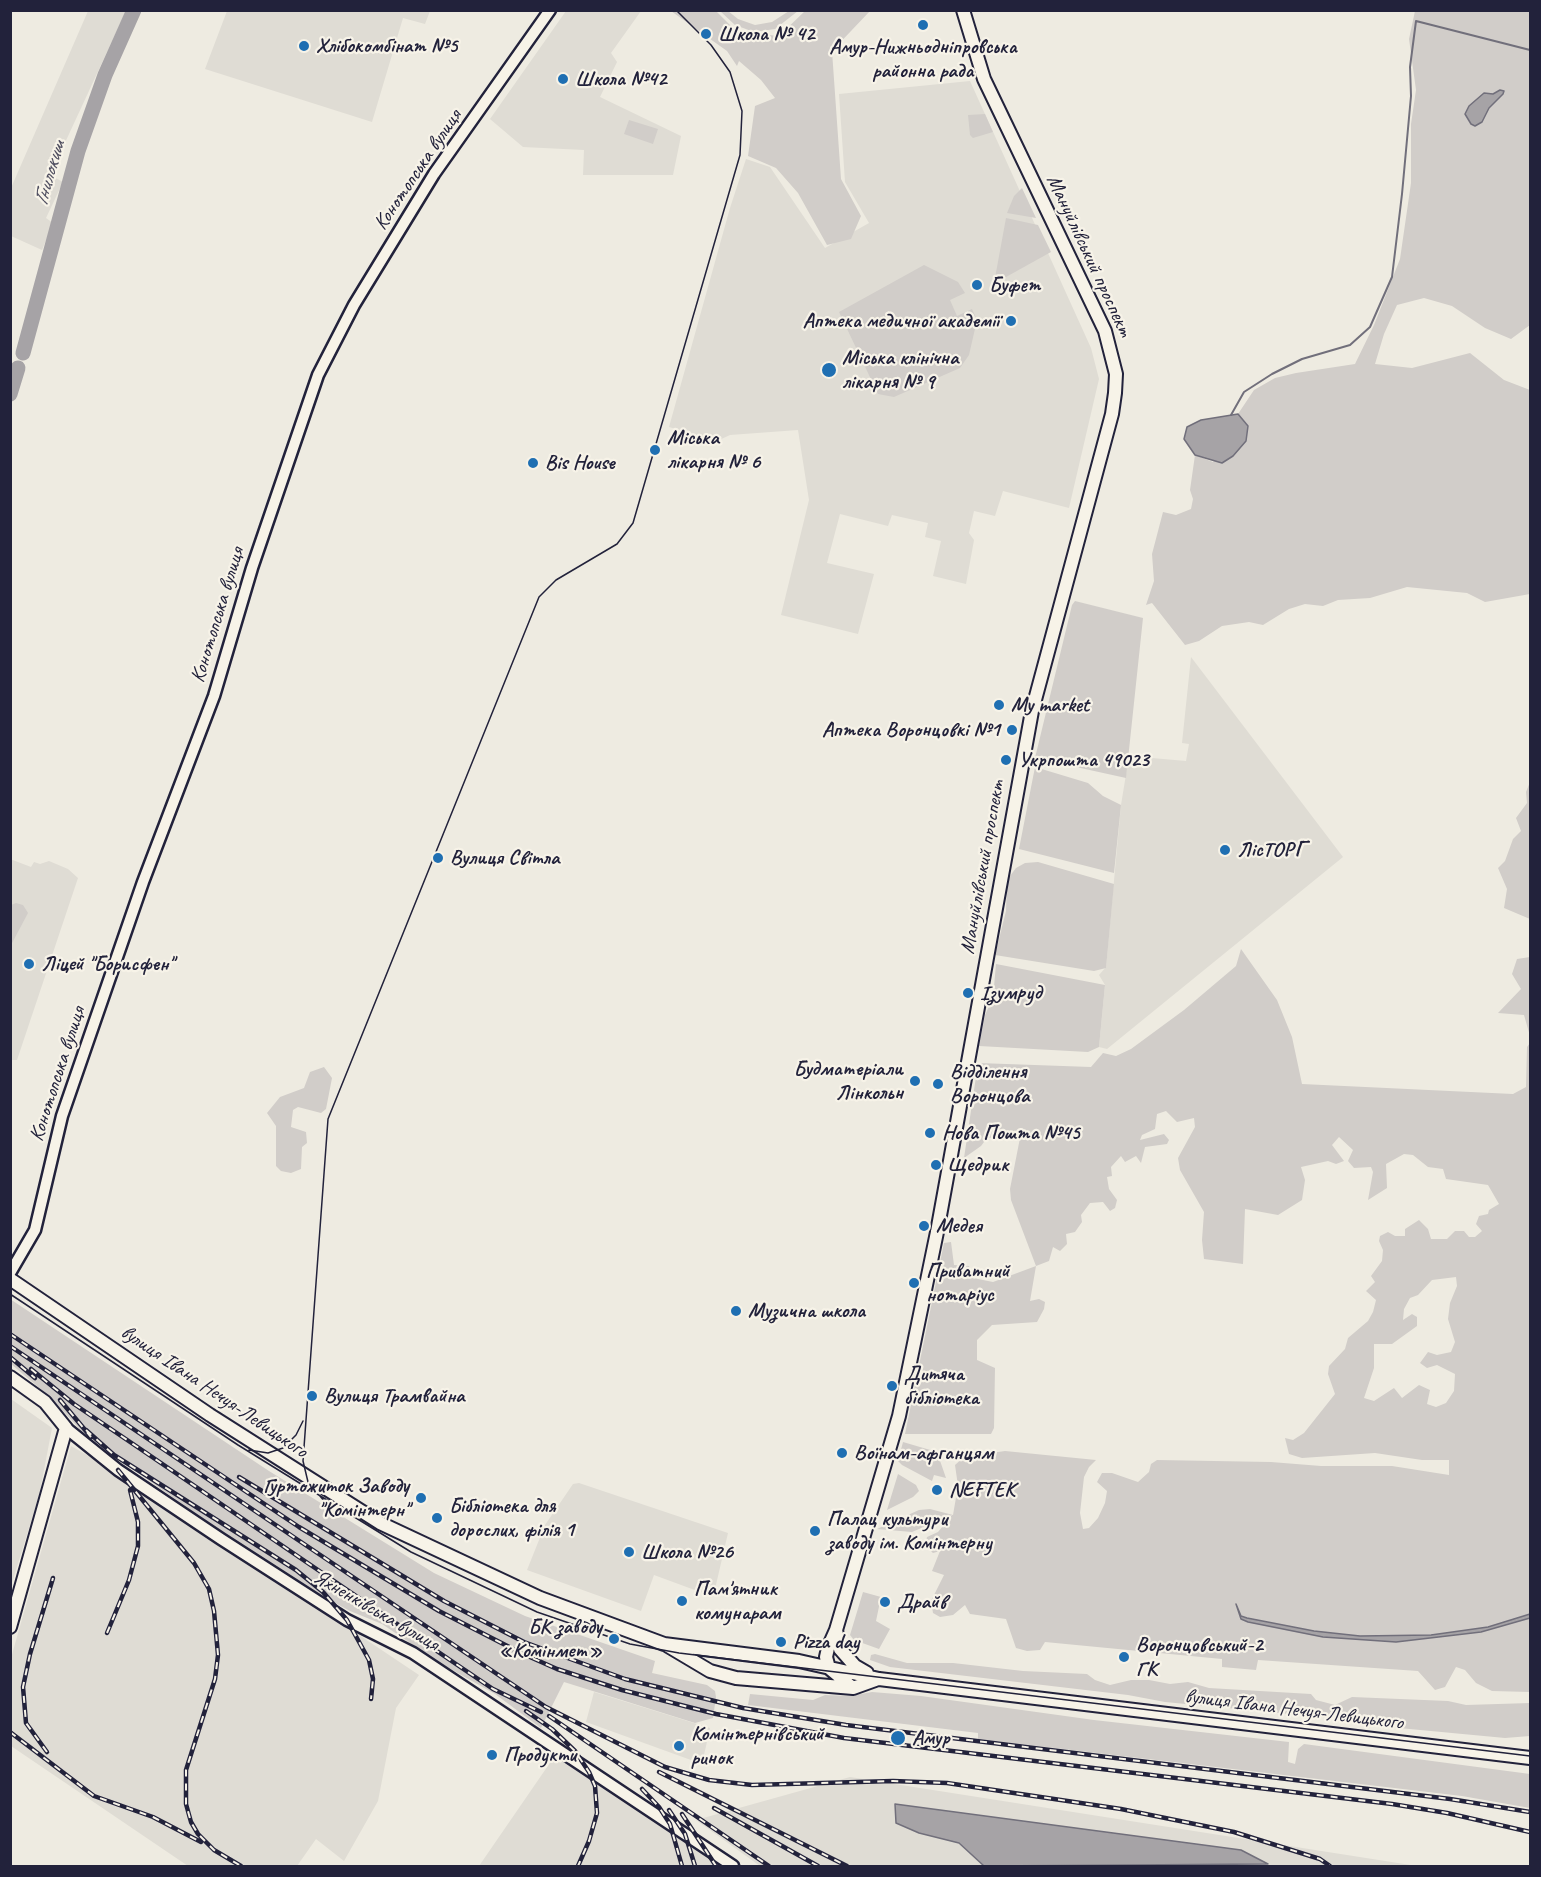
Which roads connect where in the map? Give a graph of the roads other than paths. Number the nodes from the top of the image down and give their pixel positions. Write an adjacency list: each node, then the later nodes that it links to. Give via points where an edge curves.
1 (550, 10): 3 (street, Конотопська вулиця, via 434,174 354,305 318,375 252,568 214,696 143,882 62,1116 35,1230)
2 (963, 10): 8 (main road, Мануйлівський проспект, via 989,89 1105,331 1116,374 1115,393 1032,711 912,1360)
3 (10, 1273)
4 (10, 1280): 9 (main road, вулиця Івана Нечуя-Левицького, via 210,1415 380,1523 540,1598)
5 (10, 1377): 6 (main road, Яхненківська вулиця, via 45,1402)
6 (66, 1428): 7 (main road); 17 (street, Яхненківська вулиця, via 118,1470 211,1533 347,1620 413,1653)
7 (10, 1627)
8 (837, 1634): 10 (main road, Мануйлівський проспект); 12 (main road, via 835,1656); 13 (main road, via 846,1658)
9 (664, 1644): 11 (main road, вулиця Івана Нечуя-Левицького); 14 (main road, вулиця Івана Нечуя-Левицького, via 720,1675)
10 (828, 1648): 11 (main road); 12 (main road)
11 (799, 1660): 12 (main road, вулиця Івана Нечуя-Левицького)
12 (829, 1668): 13 (main road, вулиця Івана Нечуя-Левицького); 14 (main road); 15 (main road)
13 (879, 1679): 15 (main road, вулиця Івана Нечуя-Левицького); 16 (main road, вулиця Івана Нечуя-Левицького)
14 (801, 1684): 15 (main road, вулиця Івана Нечуя-Левицького)
15 (853, 1688)
16 (1528, 1758)
17 (733, 1866)

